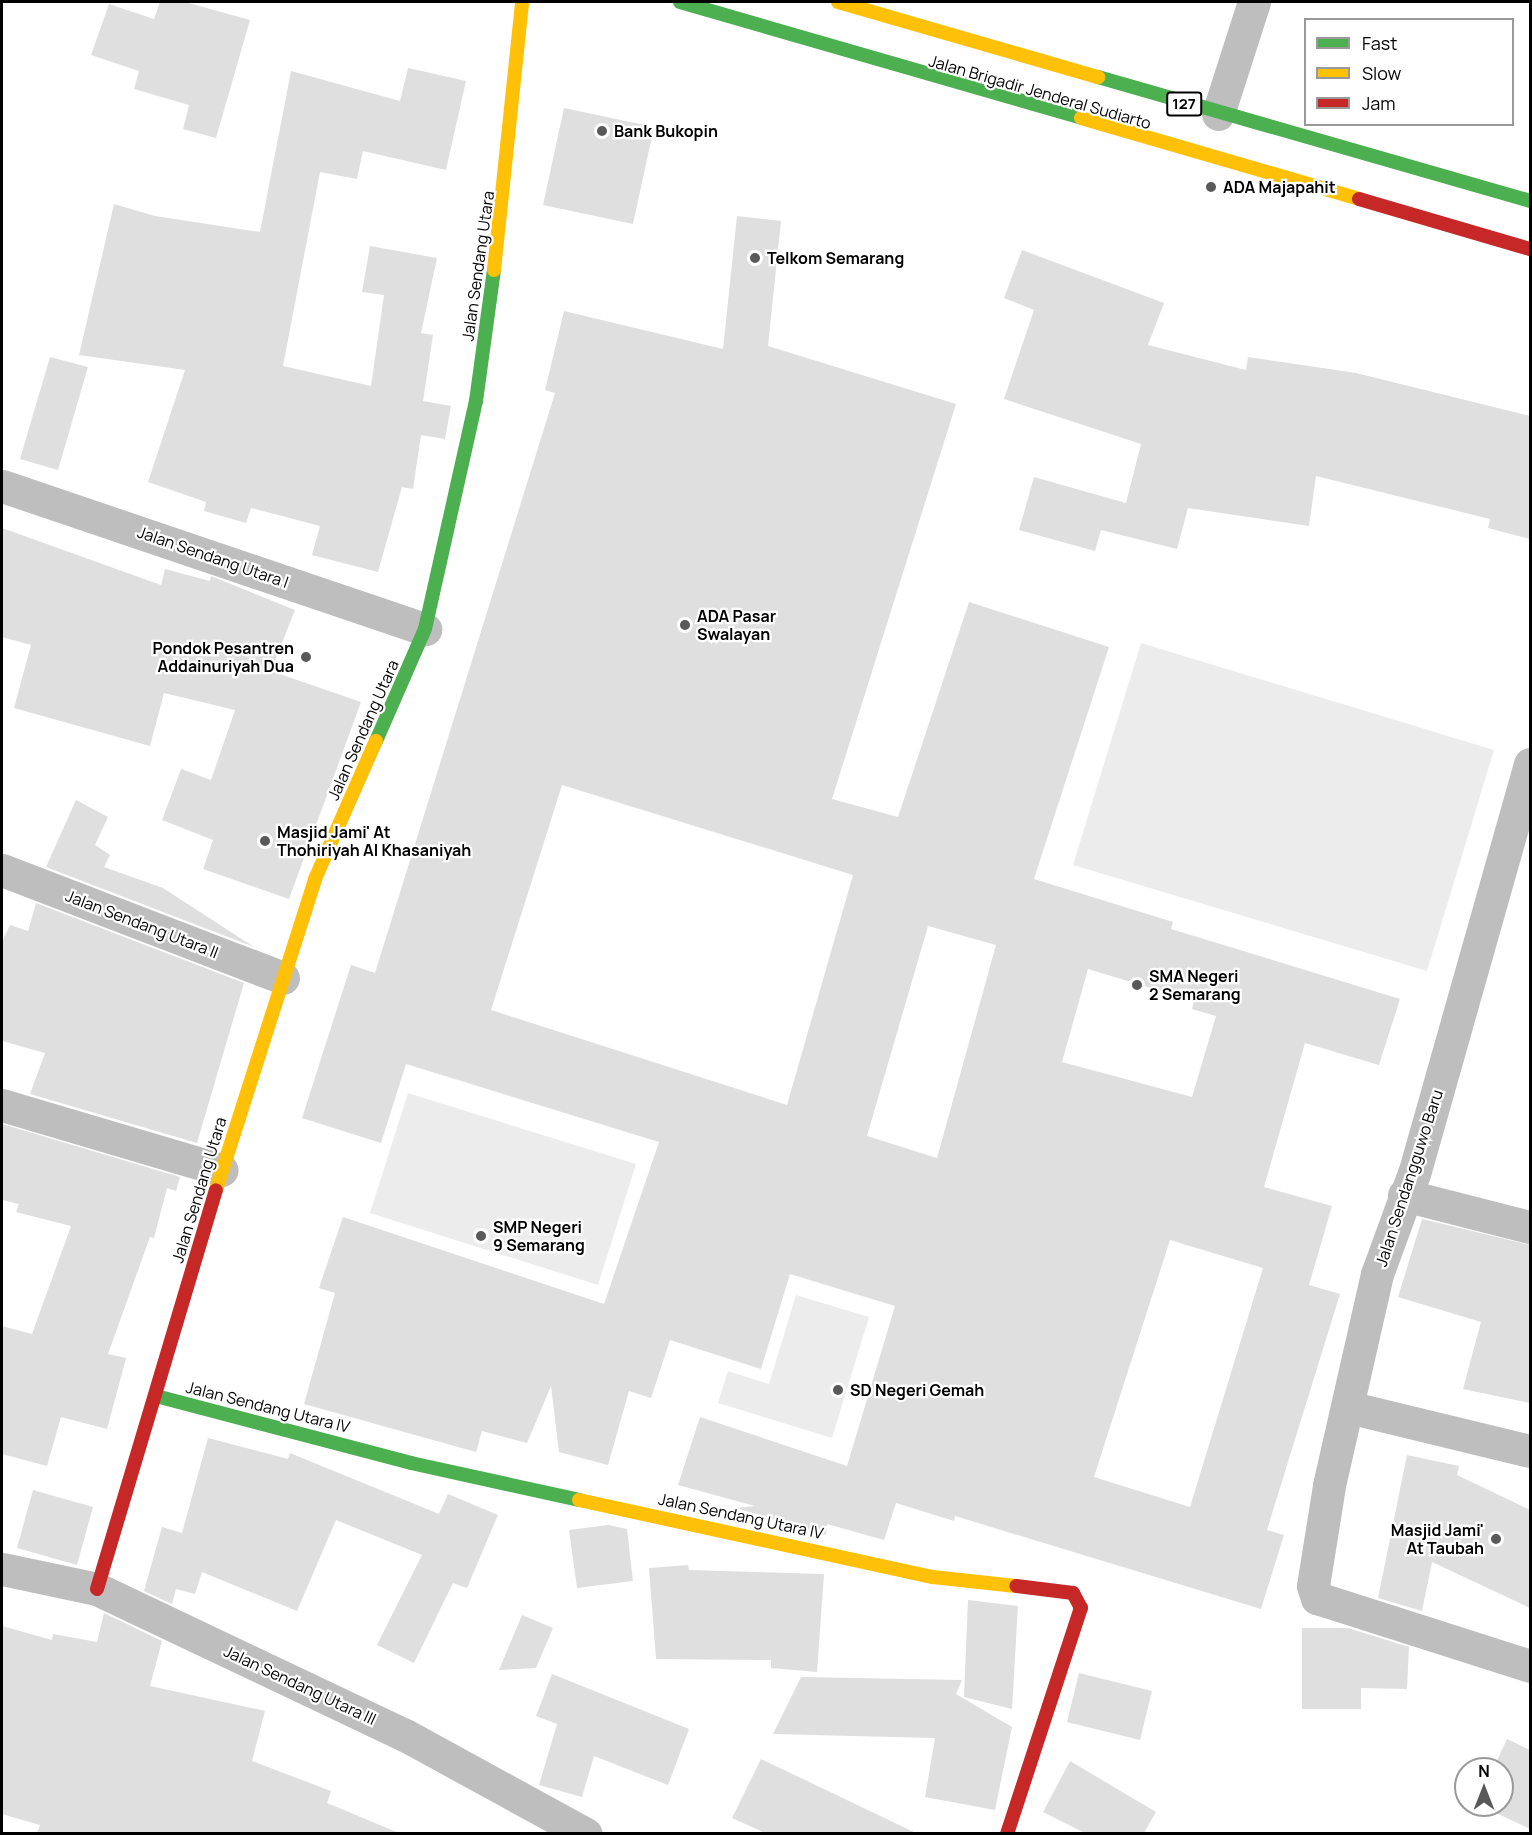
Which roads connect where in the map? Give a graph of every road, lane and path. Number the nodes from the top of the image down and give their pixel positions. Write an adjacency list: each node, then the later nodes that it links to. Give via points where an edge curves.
1 (522, 2): 9 (street, Jalan Sendang Utara, via 510,150 476,401)
2 (680, 2): 7 (street, Jalan Brigadir Jenderal Sudiarto)
3 (838, 2): 5 (street, Jalan Brigadir Jenderal Sudiarto / 127)
4 (1254, 2): 5 (street)
5 (1218, 114): 6 (street, Jalan Brigadir Jenderal Sudiarto / 127)
6 (1530, 201)
7 (1530, 249)
8 (2, 486): 9 (street, Jalan Sendang Utara I)
9 (425, 628): 12 (street, Jalan Sendang Utara, via 315,879)
10 (1530, 764): 15 (street, Jalan Sendangguwo Baru)
11 (2, 870): 12 (street, Jalan Sendang Utara II)
12 (283, 978): 14 (street, Jalan Sendang Utara)
13 (2, 1106): 14 (street)
14 (222, 1170): 17 (street, Jalan Sendang Utara)
15 (1404, 1195): 16 (street); 18 (street, Jalan Sendangguwo Baru, via 1375,1285)
16 (1530, 1227)
17 (156, 1396): 21 (street, Jalan Sendang Utara); 24 (street, Jalan Sendang Utara IV, via 411,1462 933,1577 1073,1593 1082,1608)
18 (1348, 1407): 19 (street); 22 (street, Jalan Sendangguwo Baru, via 1329,1486 1313,1586 1317,1598)
19 (1530, 1451)
20 (2, 1569): 21 (street, Jalan Sendang Utara III)
21 (98, 1589): 23 (street, Jalan Sendang Utara III, via 405,1735)
22 (1530, 1666)
23 (586, 1833)
24 (1007, 1833)

